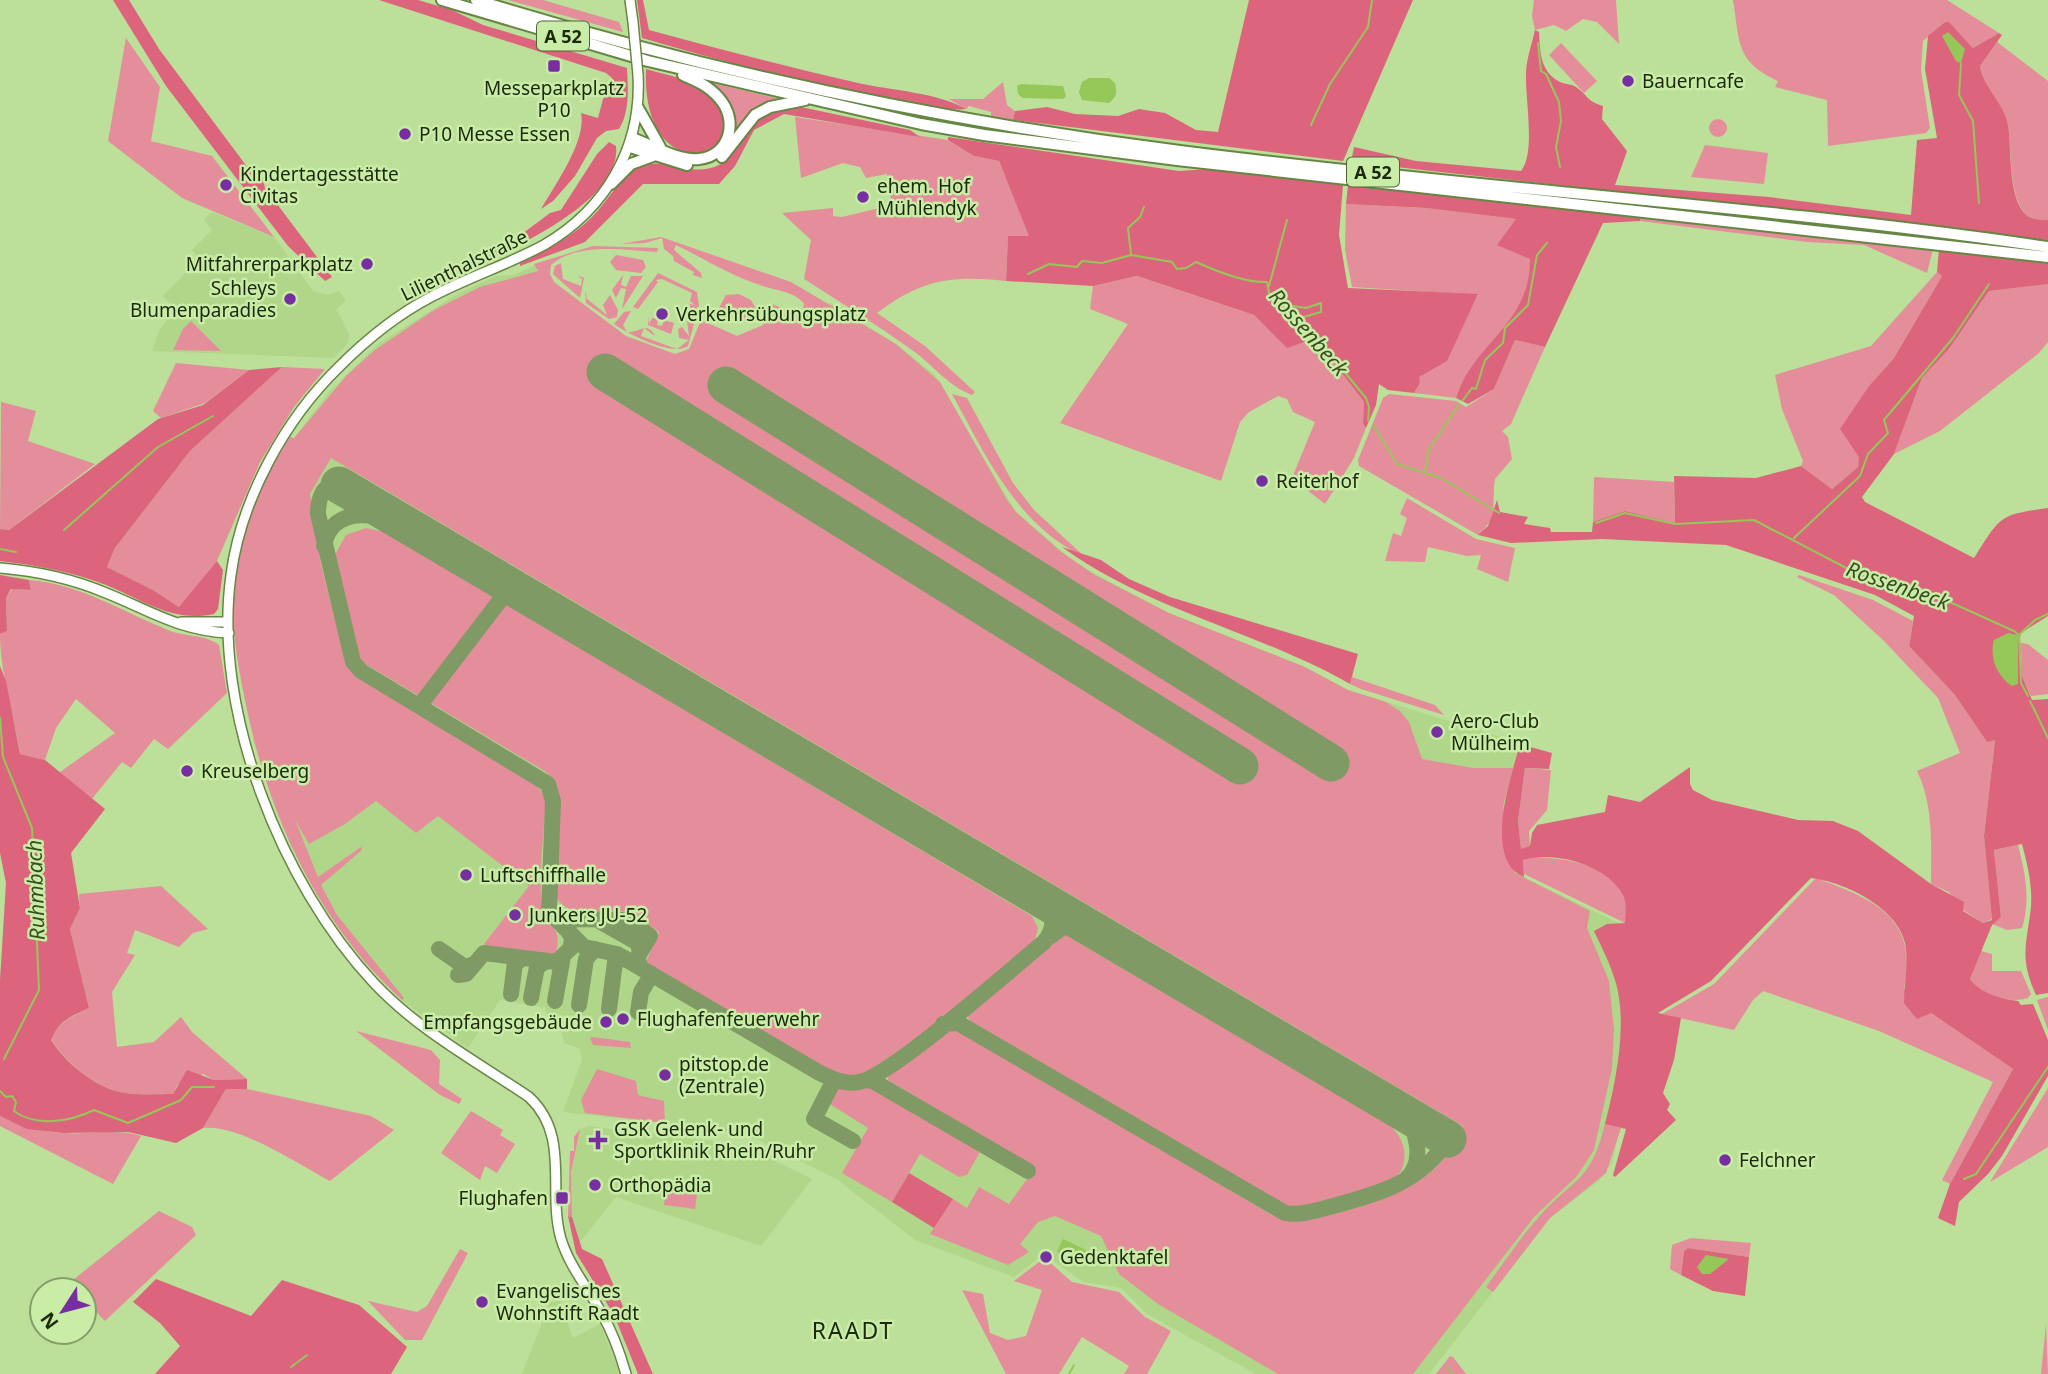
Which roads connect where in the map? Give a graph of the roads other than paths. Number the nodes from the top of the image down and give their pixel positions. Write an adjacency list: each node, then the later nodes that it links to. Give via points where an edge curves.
1 (442, 0): 6 (highway, A 52)
2 (476, 0): 5 (highway, A 52)
3 (498, 0): 5 (highway)
4 (630, 0): 8 (main road, Lilienthalstraße, bridge)
5 (540, 18): 12 (highway, A 52, via 812,90 1024,128 1179,151)
6 (648, 61): 7 (highway, A 52); 10 (highway, via 701,82 718,96 729,115 729,137 711,156 692,159)
7 (810, 99): 10 (highway, via 762,111 727,153 710,164 692,166); 13 (highway, A 52, via 921,124 1094,150)
8 (638, 108): 9 (main road, Lilienthalstraße); 10 (highway)
9 (631, 142): 10 (highway); 11 (main road, Lilienthalstraße)
10 (657, 152): 11 (highway, via 631,164)
11 (611, 184): 16 (main road, Lilienthalstraße, via 562,233 415,305 324,383 278,449 246,516 231,576)
12 (2048, 247)
13 (2048, 257)
14 (0, 568): 15 (main road, via 71,581)
15 (167, 621): 16 (main road); 17 (main road)
16 (228, 622): 17 (main road, Lilienthalstraße)
17 (229, 633): 18 (main road, Lilienthalstraße, via 241,720 259,788 282,844 315,905 357,963 397,1005 529,1097 545,1115 552,1130 560,1236 603,1316)
18 (626, 1374)

